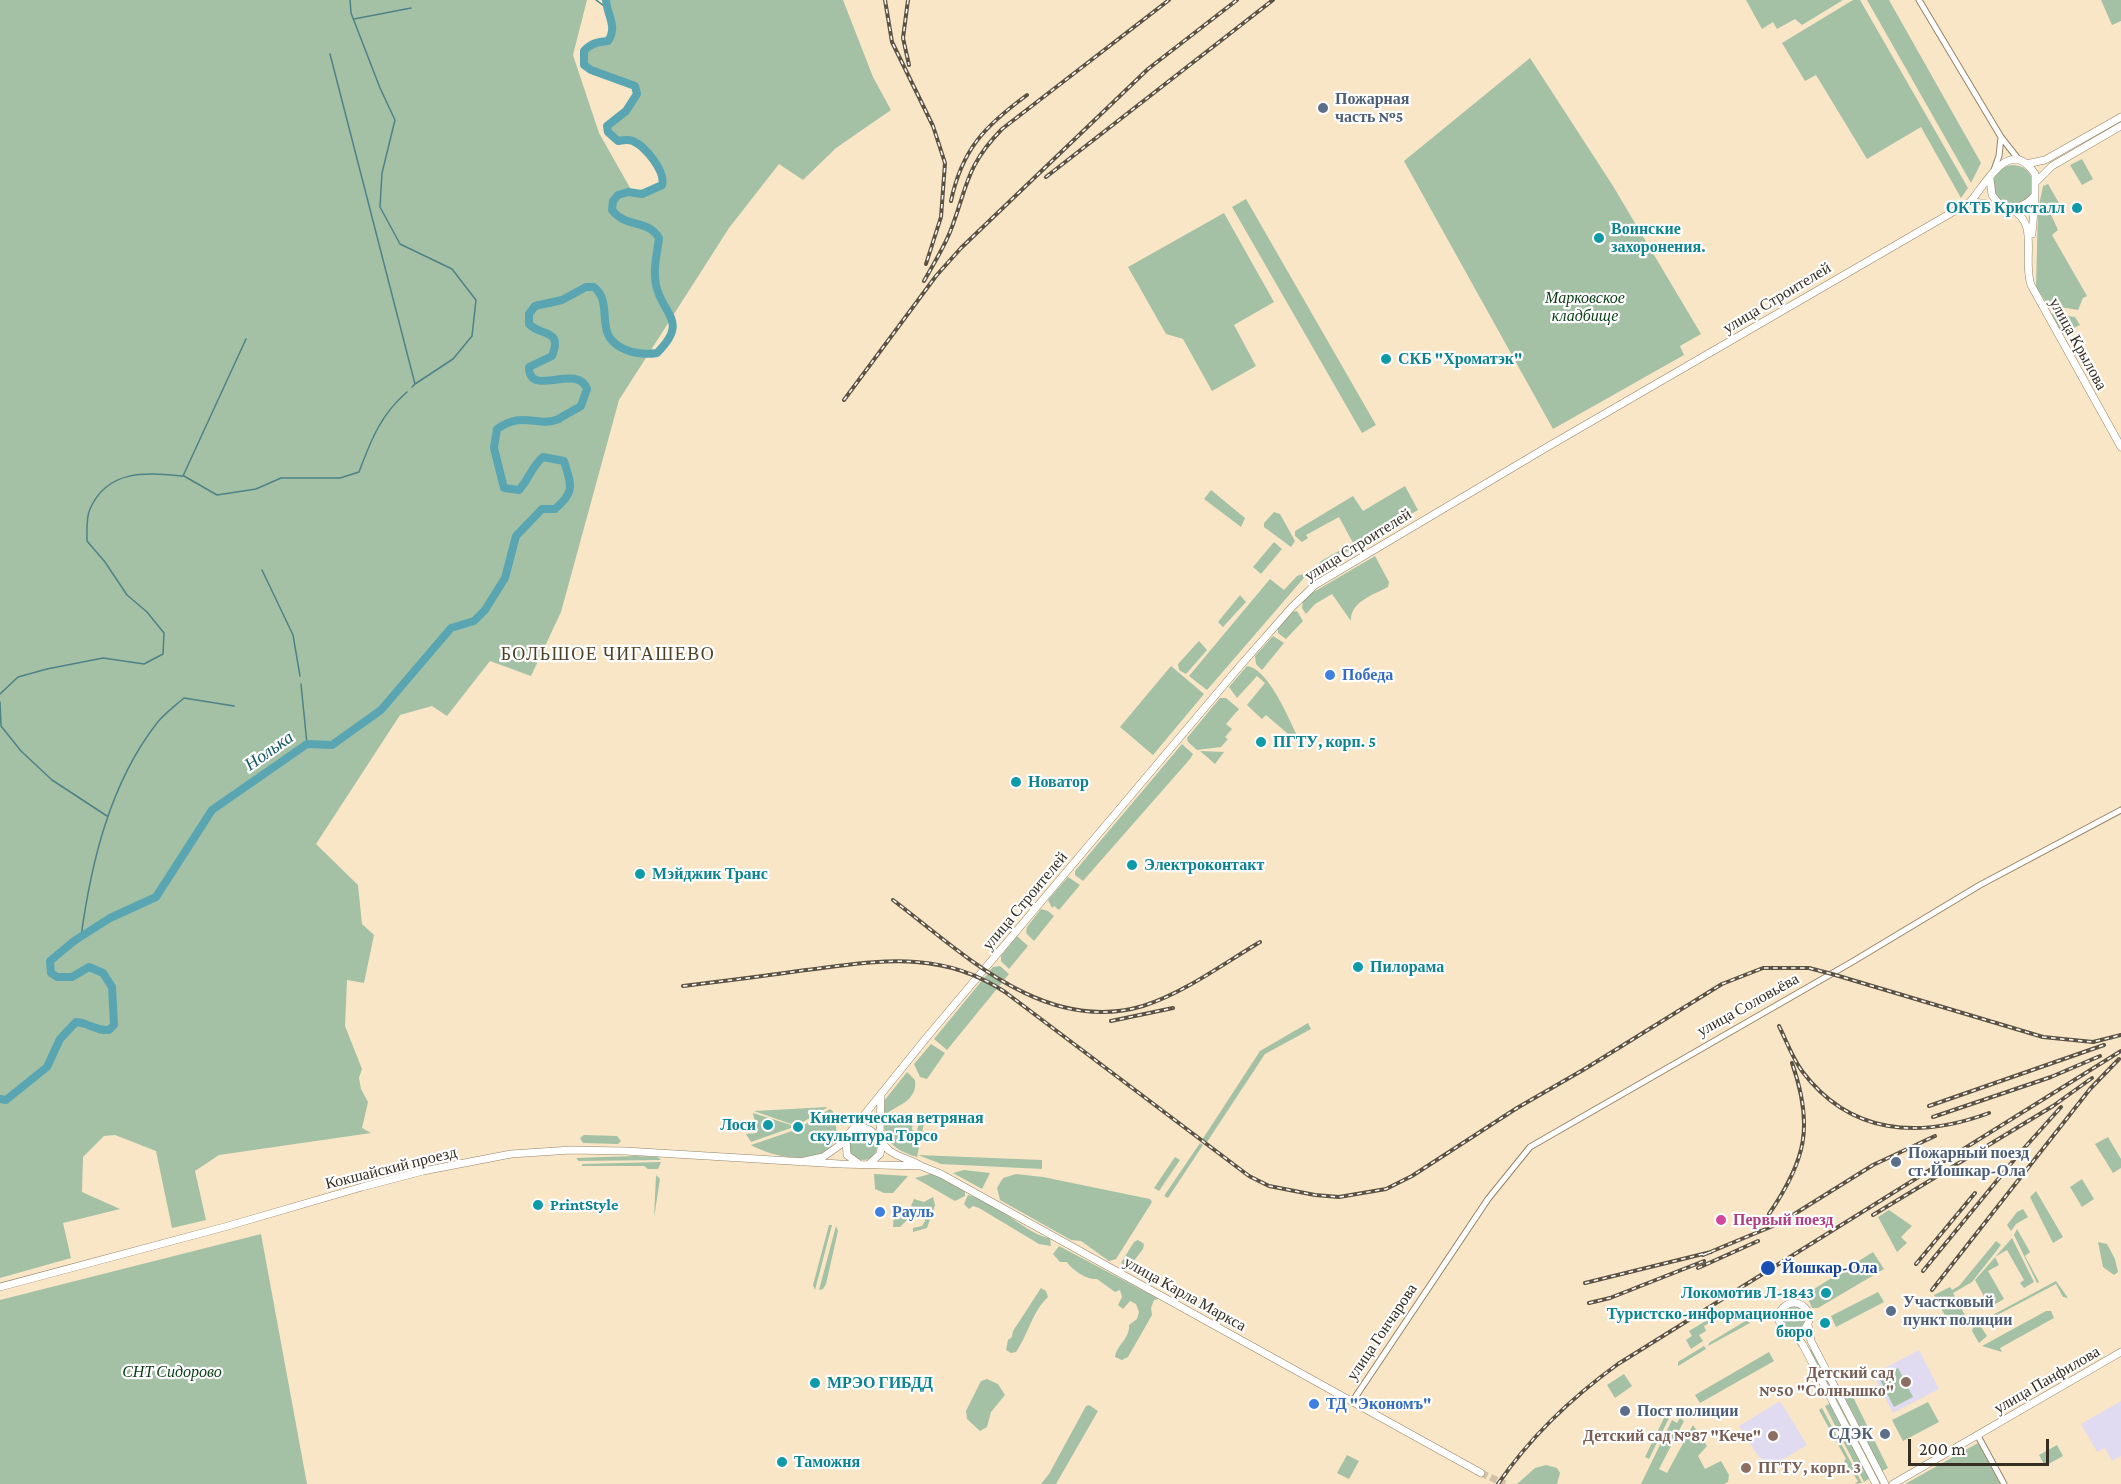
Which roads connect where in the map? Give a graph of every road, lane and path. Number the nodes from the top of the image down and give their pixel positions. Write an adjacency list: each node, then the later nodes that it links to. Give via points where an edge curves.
1 (1919, 0): 4 (street)
2 (2121, 117): 5 (main road, via 2045,160)
3 (2121, 126): 7 (main road, via 2052,166)
4 (2001, 137): 5 (street); 6 (street)
5 (2023, 163): 6 (main road, via 2005,162); 7 (main road)
6 (1992, 174): 9 (main road, улица Строителей); 10 (main road, via 1990,189)
7 (2037, 181): 8 (main road)
8 (2035, 195): 11 (main road, via 2024,206); 12 (main road, улица Крылова)
9 (1970, 202): 10 (main road); 15 (main road, улица Строителей, via 1315,585 1234,673)
10 (2000, 205): 11 (main road)
11 (2010, 208): 12 (main road, улица Крылова, via 2027,224)
12 (2031, 285): 13 (main road, улица Крылова)
13 (2121, 447)
14 (2121, 810): 22 (street, улица Соловьёва, via 1980,885 1530,1146)
15 (881, 1094): 16 (main road, улица Строителей); 18 (main road)
16 (852, 1130): 17 (main road); 18 (main road, via 867,1128)
17 (846, 1138): 19 (main road, via 829,1154); 20 (main road, via 847,1155)
18 (881, 1141): 20 (main road, via 880,1154); 21 (main road, via 891,1152)
19 (800, 1162): 20 (main road, Кокшайский проезд); 23 (main road, Кокшайский проезд, via 625,1151 511,1154 423,1171)
20 (864, 1164): 21 (main road, улица Карла Маркса)
21 (921, 1166): 27 (main road, улица Карла Маркса)
22 (1434, 1277): 27 (street, улица Гончарова)
23 (0, 1287)
24 (1808, 1325): 25 (main road); 25 (main road, via 1803,1305 1794,1302 1785,1306 1780,1324); 31 (main road, via 1811,1341)
25 (1794, 1333): 30 (main road)
26 (2121, 1352): 28 (main road, улица Панфилова)
27 (1352, 1401): 29 (main road, улица Карла Маркса)
28 (1978, 1436): 32 (main road, улица Панфилова); 33 (street)
29 (1481, 1473)
30 (1876, 1484)
31 (1885, 1484)
32 (1893, 1484)
33 (2004, 1484)

